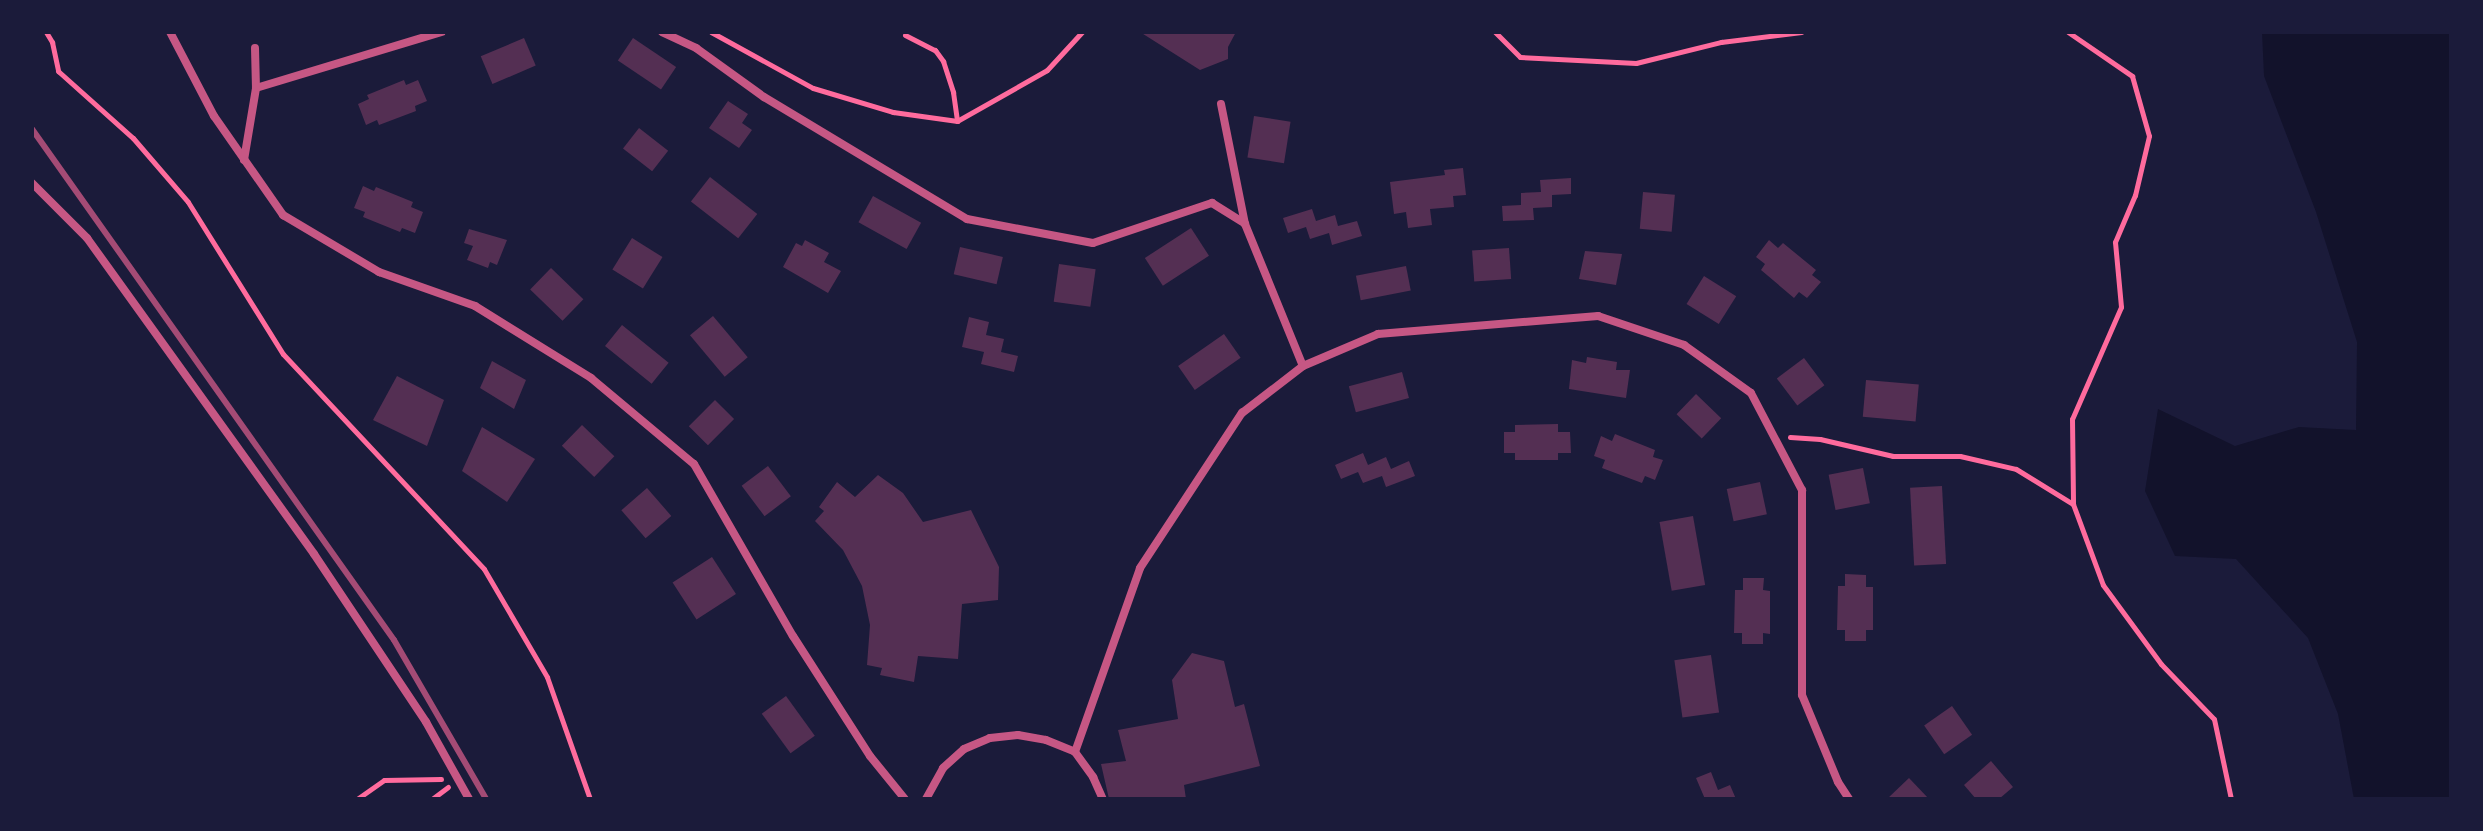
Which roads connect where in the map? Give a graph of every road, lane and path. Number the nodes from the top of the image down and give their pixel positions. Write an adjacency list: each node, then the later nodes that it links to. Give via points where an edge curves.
1 (46, 32): 25 (path, via 58,71 133,138 188,202 283,354 484,569 547,677)
2 (170, 32): 15 (street)
3 (442, 32): 12 (street)
4 (662, 32): 17 (street, via 696,48 764,97 967,219 1093,243 1212,203)
5 (711, 32): 14 (path, via 813,88 893,112)
6 (1082, 32): 14 (path, via 1047,70)
7 (1495, 32): 8 (path, via 1520,57 1636,63 1721,42)
8 (1801, 32)
9 (2068, 32): 20 (path, via 2132,76 2149,136 2135,195 2115,242 2121,307 2072,419)
10 (905, 35): 14 (path, via 935,50 943,61)
11 (255, 48): 12 (street)
12 (256, 88): 15 (street)
13 (1221, 104): 17 (street)
14 (957, 121)
15 (244, 160): 26 (street, via 283,215 379,272 475,306 591,378 694,464 793,636 870,756)
16 (32, 183): 22 (street, via 87,238 296,528 426,722)
17 (1245, 224): 18 (street)
18 (1303, 366): 19 (street, via 1378,334 1598,316 1684,345 1751,393); 21 (street, via 1242,413 1140,568)
19 (1773, 435): 20 (path, via 1820,439 1893,456 1960,456 2016,469); 29 (street, via 1802,490 1802,695)
20 (2073, 504): 30 (path, via 2103,585 2161,664 2214,719)
21 (1075, 752): 27 (street, via 1018,735 990,738 964,749 943,768); 28 (street)
22 (458, 779): 23 (path, via 384,780); 24 (street)
23 (357, 799)
24 (469, 799)
25 (590, 799)
26 (905, 799)
27 (926, 799)
28 (1103, 799)
29 (1849, 799)
30 (2231, 799)

